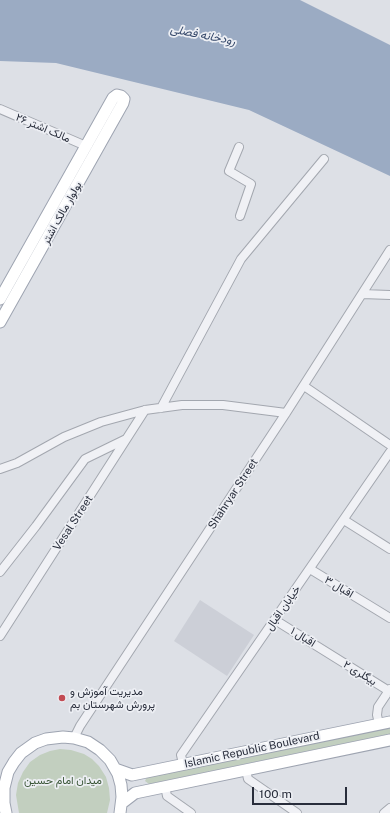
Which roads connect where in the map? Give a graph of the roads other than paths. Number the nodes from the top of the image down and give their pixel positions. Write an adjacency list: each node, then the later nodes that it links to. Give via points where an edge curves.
1 (0, 109): 2 (street, مالک اشتر ۲۶)
2 (86, 146): 7 (main road, بولوار مالک اشتر); 9 (main road, بولوار مالک اشتر, via 118,101)
3 (239, 147): 5 (street, via 229,171 251,184)
4 (324, 159): 13 (street, via 241,259)
5 (240, 216)
6 (390, 250): 8 (street, Shahryar Street)
7 (3, 294): 9 (main road)
8 (362, 294): 10 (street); 12 (street, Shahryar Street)
9 (15, 295): 11 (main road, بولوار مالک اشتر)
10 (390, 295)
11 (0, 322)
12 (304, 386): 15 (street, Shahryar Street); 17 (street)
13 (161, 408): 14 (street); 15 (street, via 223,404)
14 (145, 410): 16 (street, Vesal Street); 19 (street, via 101,422 64,437 17,463)
15 (286, 413): 30 (street, Shahryar Street)
16 (126, 439): 22 (street, via 85,459); 26 (street, Vesal Street)
17 (390, 445)
18 (390, 452): 20 (street, خیابان اقبال)
19 (0, 469)
20 (344, 520): 21 (street); 23 (street, خیابان اقبال)
21 (390, 549)
22 (2, 567)
23 (310, 569): 24 (street, اقبال ۳); 25 (street, خیابان اقبال)
24 (390, 618)
25 (275, 620): 27 (street, اقبال ۱); 32 (street, خیابان اقبال, via 181,755)
26 (0, 636)
27 (332, 655): 28 (street, بیگلری ۲)
28 (389, 690): 29 (street, via 378,707 377,715)
29 (384, 723): 32 (main road, Islamic Republic Boulevard)
30 (74, 738): 33 (main road, via 96,747); 36 (main road, via 51,738 30,746 11,767)
31 (390, 740): 34 (main road, Islamic Republic Boulevard)
32 (183, 764): 33 (main road, Islamic Republic Boulevard, via 132,775)
33 (115, 769): 37 (main road, via 121,785)
34 (246, 770): 35 (main road, Islamic Republic Boulevard); 41 (street, via 248,779)
35 (165, 786): 37 (main road, Islamic Republic Boulevard, via 135,792); 40 (street, via 167,796)
36 (2, 791): 39 (main road)
37 (121, 808)
38 (390, 808): 42 (street)
39 (6, 813)
40 (191, 813)
41 (297, 813)
42 (384, 813)

